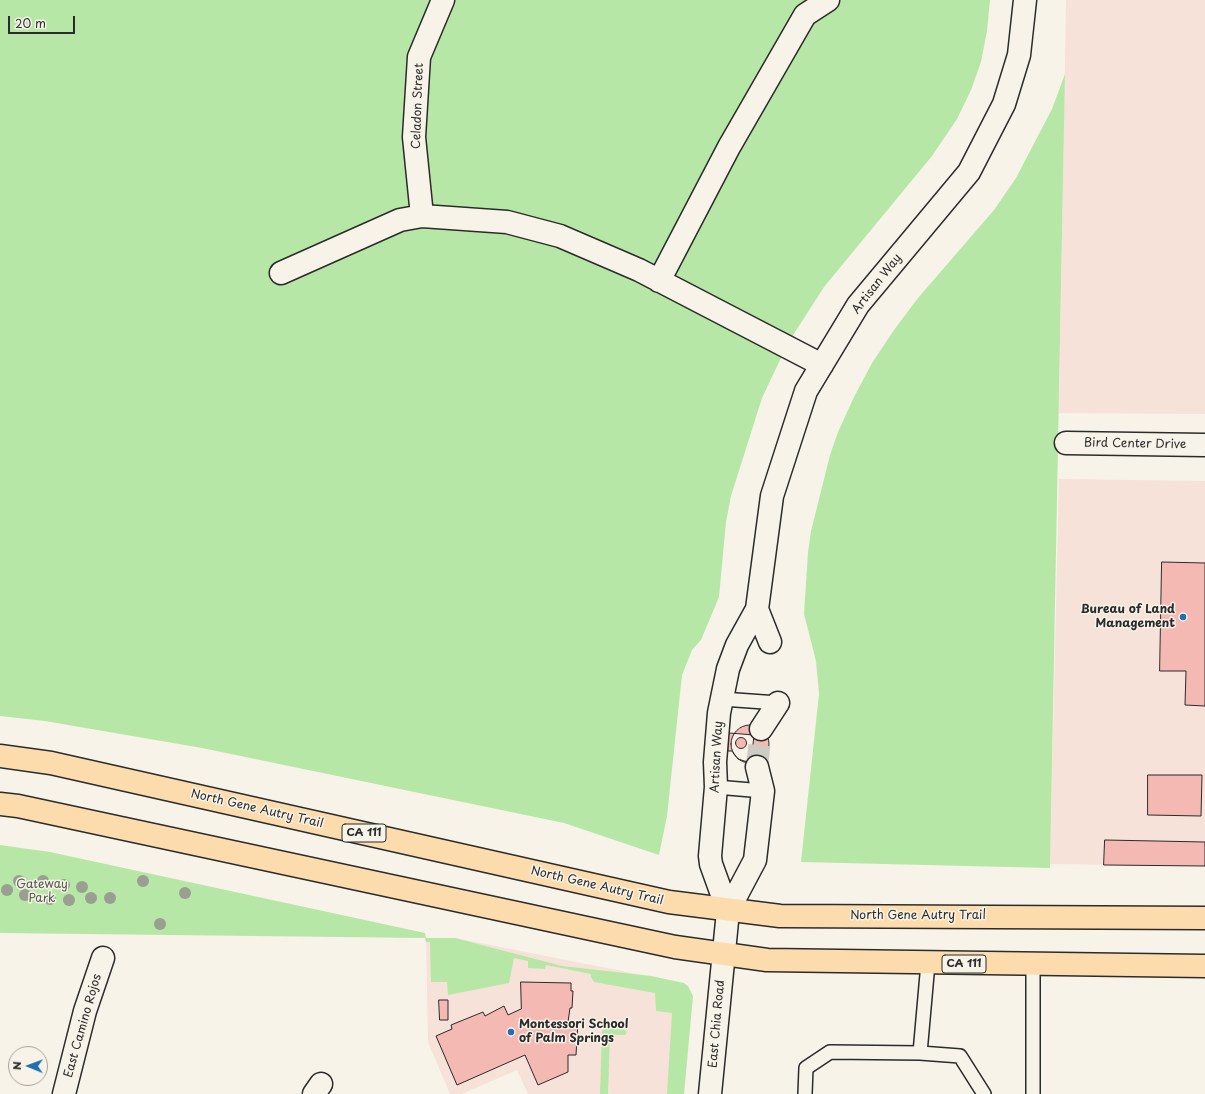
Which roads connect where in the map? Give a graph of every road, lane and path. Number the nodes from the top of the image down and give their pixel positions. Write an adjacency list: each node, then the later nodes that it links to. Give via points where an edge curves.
1 (443, 0): 4 (street, Celadon Street, via 419,57 414,137)
2 (828, 0): 6 (street, via 805,15 729,147)
3 (1025, 0): 7 (street, Artisan Way, via 1019,56 1004,104 969,172 858,305)
4 (422, 216): 5 (street, via 400,220); 6 (street, via 507,222 552,234)
5 (281, 273)
6 (659, 280): 7 (street)
7 (822, 365): 10 (street, Artisan Way, via 806,391 772,496)
8 (1066, 443): 9 (street, Bird Center Drive)
9 (1205, 445)
10 (757, 609): 11 (street, Artisan Way); 12 (street, Artisan Way, via 737,645 728,669)
11 (770, 642)
12 (722, 699): 13 (lane); 17 (street, Artisan Way, via 714,762)
13 (778, 703): 14 (street)
14 (761, 729)
15 (0, 756): 20 (main road, North Gene Autry Trail / CA 111, via 51,762 669,902)
16 (758, 767): 18 (street, Artisan Way)
17 (716, 787): 18 (lane); 20 (street, Artisan Way, via 710,856)
18 (763, 791): 20 (street, Artisan Way, via 755,860)
19 (0, 804): 22 (main road, CA 111)
20 (728, 911): 21 (main road, North Gene Autry Trail / CA 111, via 780,916); 22 (street, Artisan Way)
21 (1205, 918)
22 (723, 955): 24 (main road, CA 111, via 767,960); 29 (street, East Chia Road)
23 (103, 958): 28 (street, East Camino Rojos, via 85,1011)
24 (928, 963): 25 (main road, CA 111); 27 (lane)
25 (1034, 964): 26 (main road, CA 111); 32 (lane)
26 (1205, 966)
27 (920, 1053): 30 (lane, via 830,1052 806,1068); 31 (lane, via 960,1056)
28 (64, 1094)
29 (710, 1094)
30 (805, 1094)
31 (984, 1094)
32 (1033, 1094)

